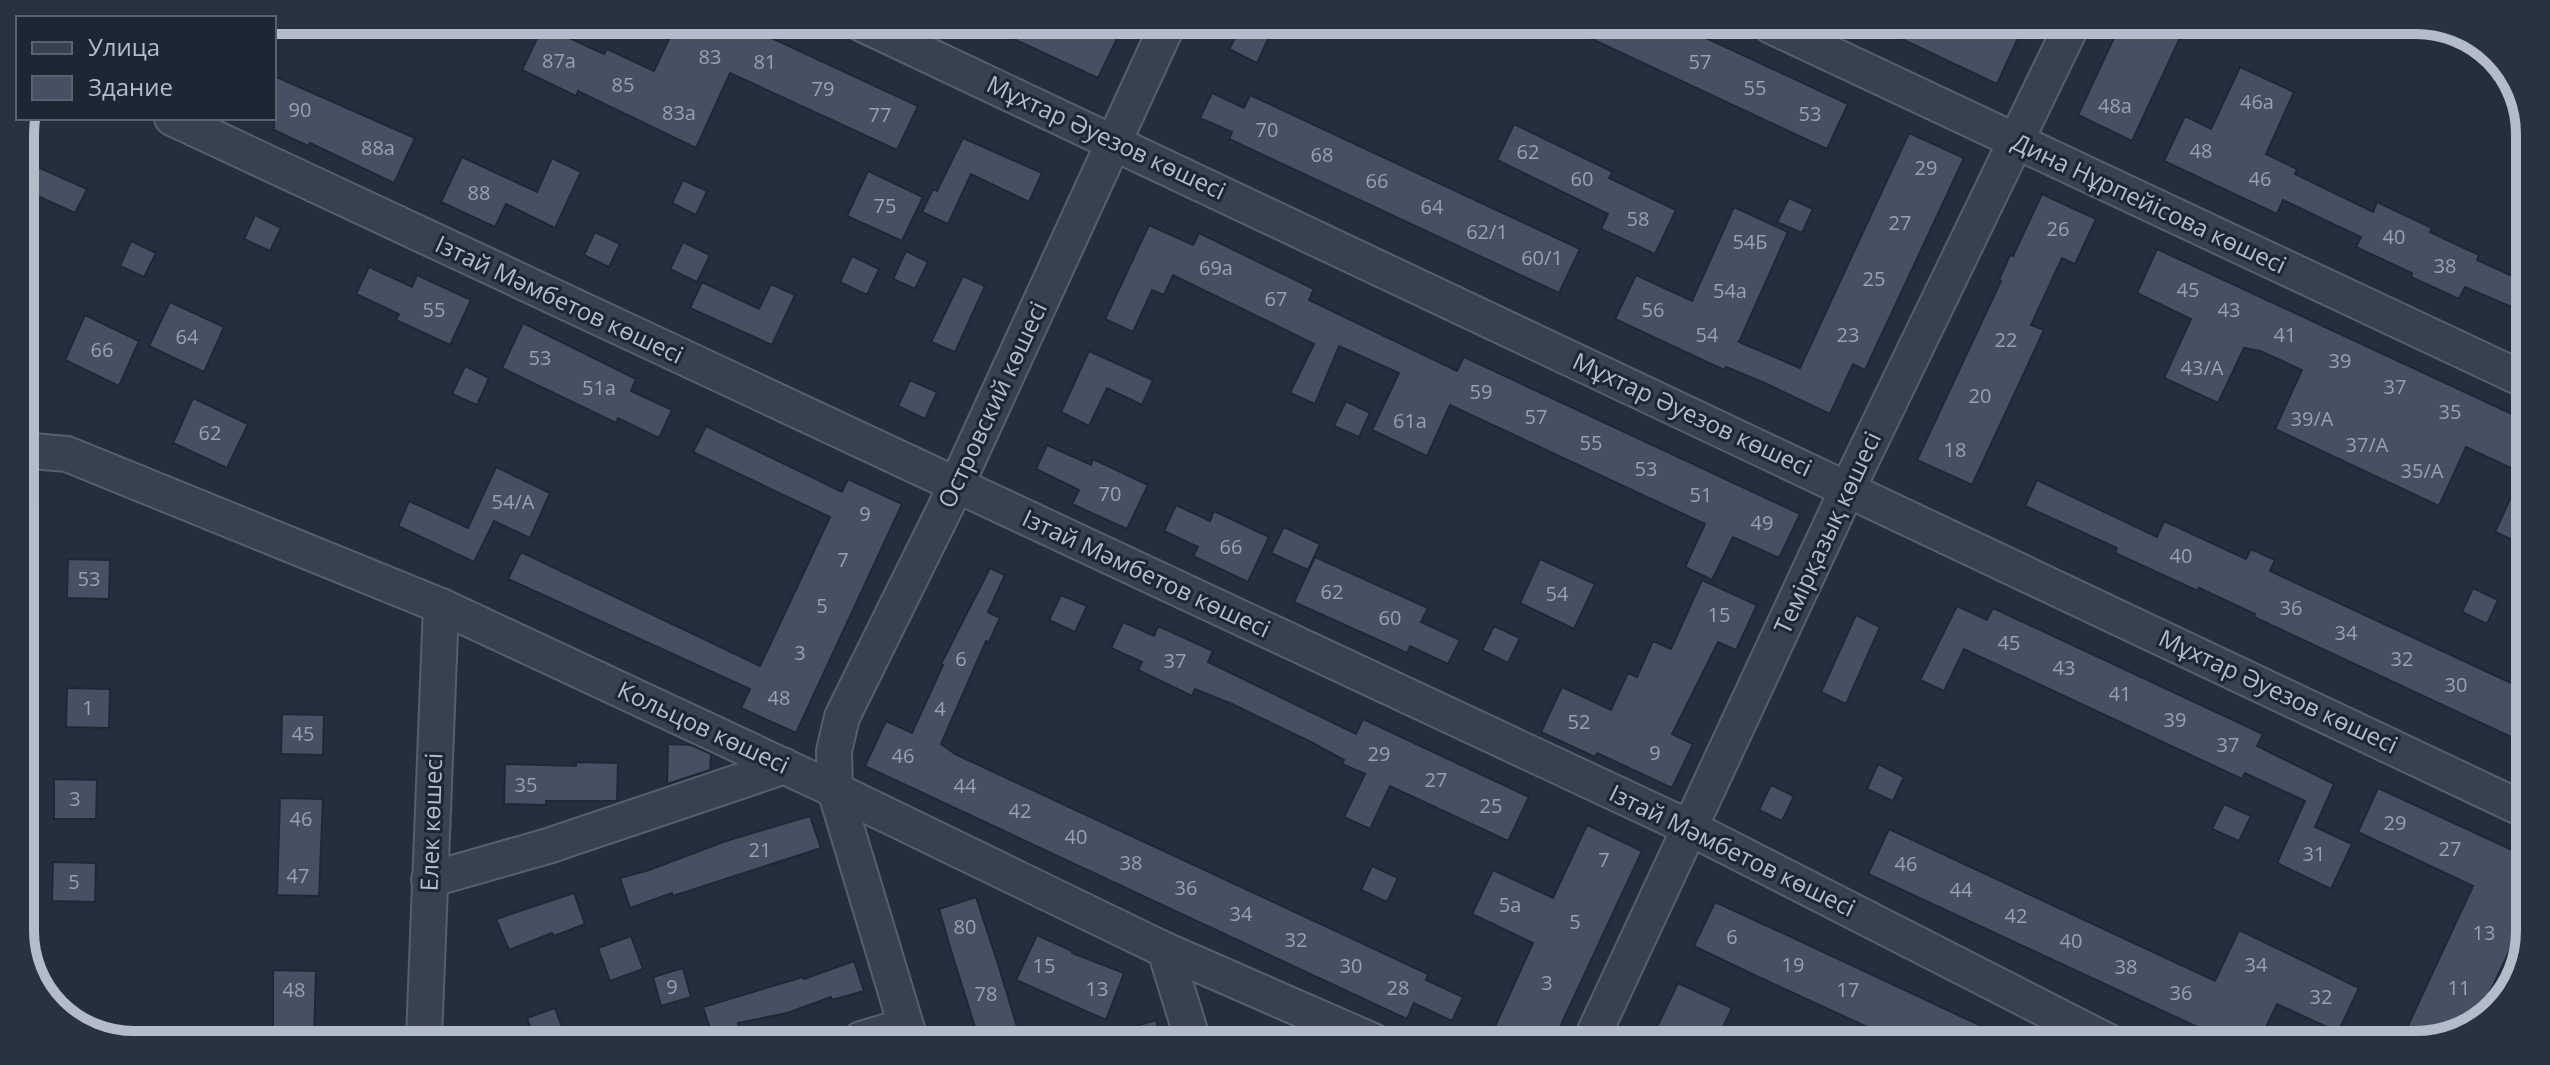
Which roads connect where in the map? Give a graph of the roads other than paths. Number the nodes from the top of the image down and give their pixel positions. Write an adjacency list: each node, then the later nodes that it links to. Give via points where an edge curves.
1 (883, 34): 7 (street, Мұхтар Әуезов көшесі)
2 (1163, 34): 7 (street, Островский көшесі)
3 (1788, 34): 6 (street, Дина Нұрпейісова көшесі)
4 (2068, 34): 6 (street, Темірқазық көшесі)
5 (176, 120): 10 (street, Ізтай Мәмбетов көшесі)
6 (2015, 141): 8 (street, Дина Нұрпейісова көшесі); 11 (street, Темірқазық көшесі)
7 (1114, 142): 10 (street, Островский көшесі); 11 (street, Мұхтар Әуезов көшесі)
8 (2516, 376)
9 (34, 451): 12 (street, Кольцов көшесі, via 67,454)
10 (956, 486): 14 (street, Островский көшесі, via 842,717 834,751); 16 (street, Ізтай Мәмбетов көшесі)
11 (1848, 488): 15 (street, Мұхтар Әуезов көшесі); 16 (street, Темірқазық көшесі)
12 (441, 606): 13 (street, Кольцов көшесі); 17 (street, Елек көшесі)
13 (785, 766): 14 (street, Кольцов көшесі); 17 (street)
14 (835, 790): 18 (street, Кольцов көшесі); 20 (street, Островский көшесі)
15 (2516, 806)
16 (1690, 828): 23 (street, Темірқазық көшесі); 24 (street, Ізтай Мәмбетов көшесі)
17 (429, 880): 19 (street, Елек көшесі)
18 (1165, 950): 21 (street); 22 (street, Кольцов көшесі)
19 (424, 1031)
20 (908, 1031)
21 (1190, 1031)
22 (1350, 1031)
23 (1595, 1031)
24 (2088, 1031)

